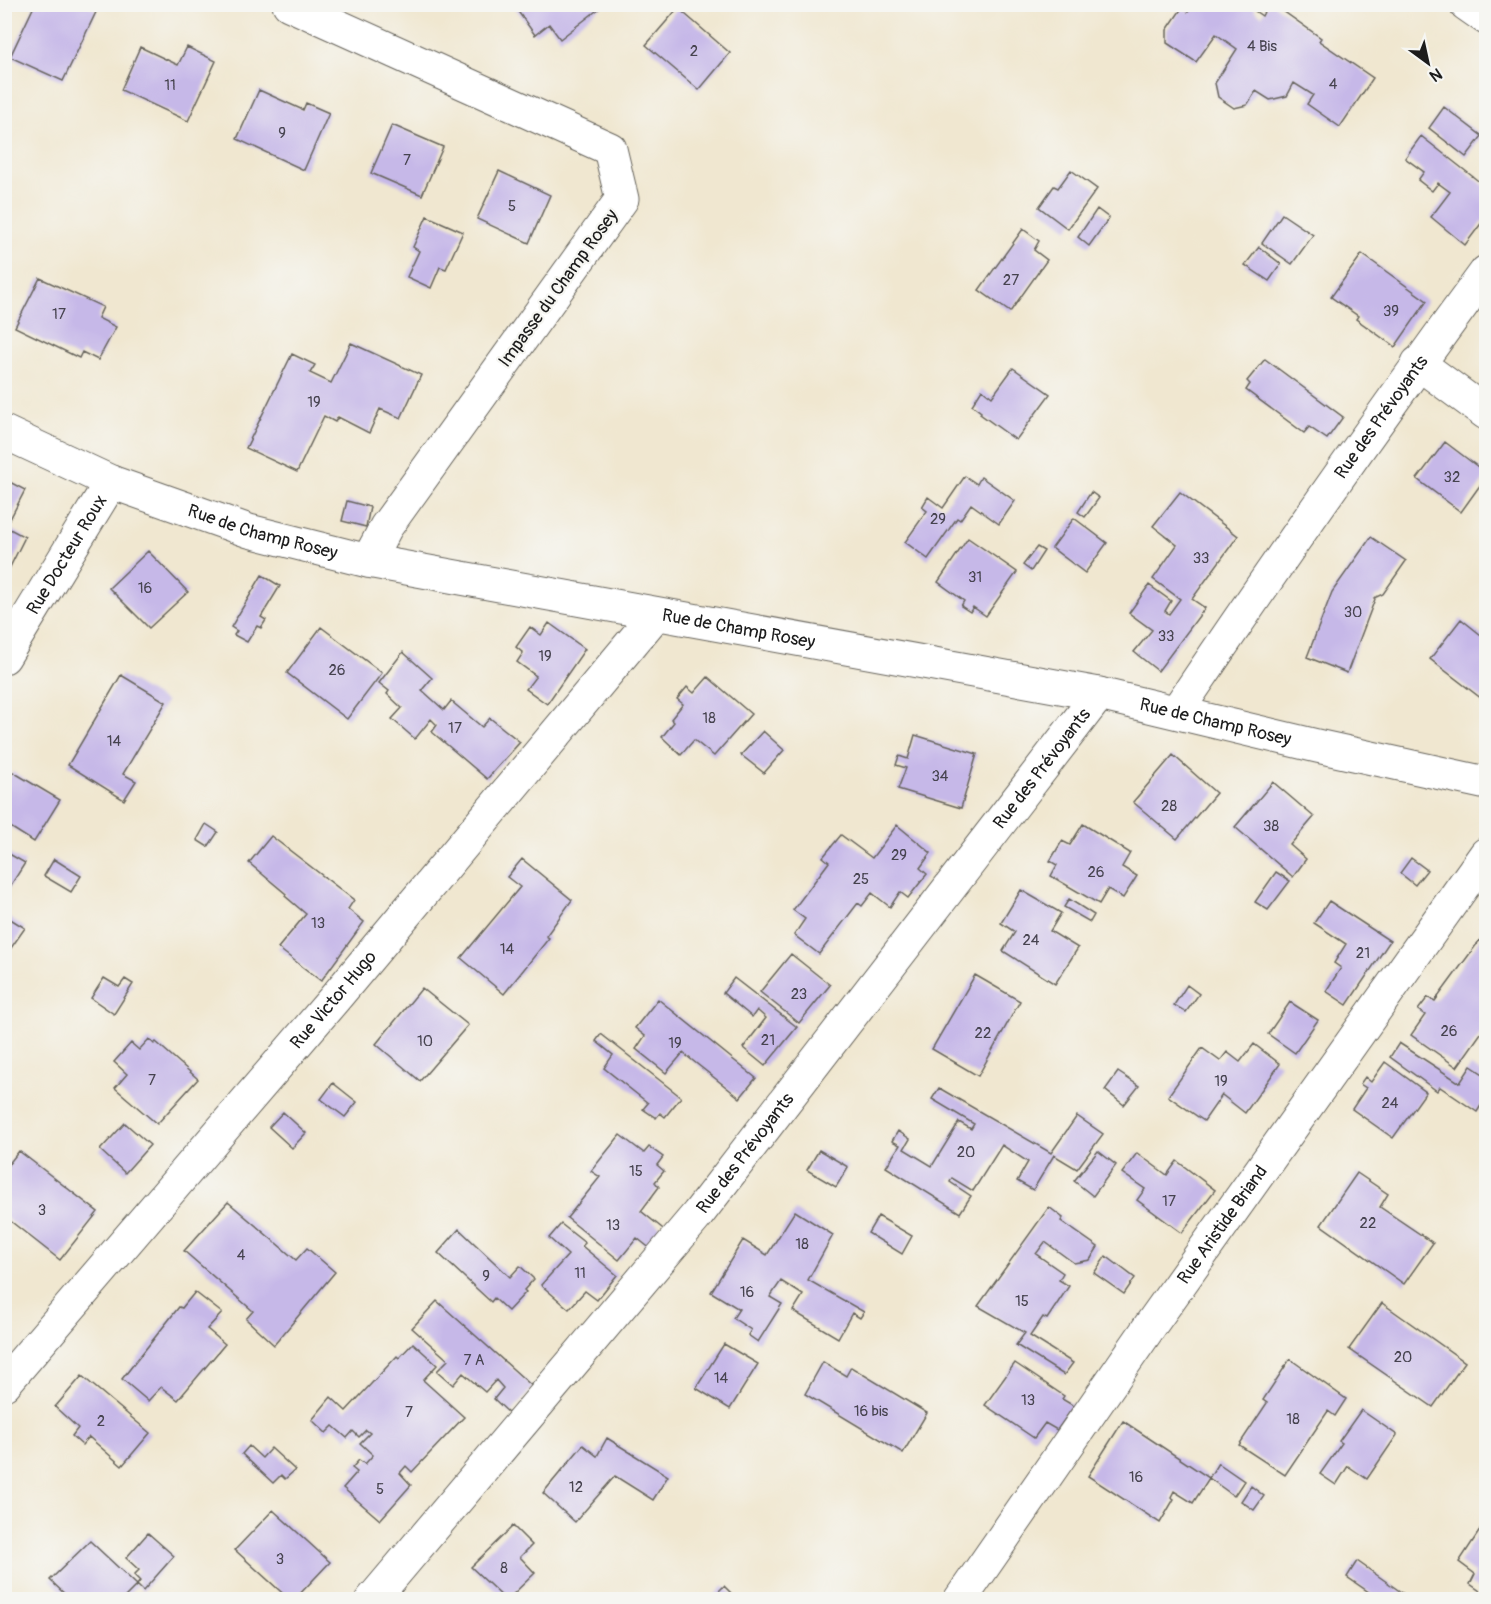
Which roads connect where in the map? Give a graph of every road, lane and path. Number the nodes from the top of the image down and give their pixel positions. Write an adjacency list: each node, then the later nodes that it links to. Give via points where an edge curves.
1 (289, 4): 9 (street, Impasse du Champ Rosey, via 610,149 622,199 386,527)
2 (1466, 4): 3 (street)
3 (1486, 18)
4 (1486, 272): 5 (street, Rue des Prévoyants)
5 (1418, 363): 6 (street); 13 (street, Rue des Prévoyants)
6 (1486, 413)
7 (4, 432): 8 (street, Rue de Champ Rosey)
8 (111, 482): 9 (street, Rue de Champ Rosey, via 249,531); 11 (street, Rue Docteur Roux)
9 (368, 561): 10 (street, Rue de Champ Rosey)
10 (656, 614): 12 (street, Rue de Champ Rosey); 16 (street, Rue Victor Hugo, via 336,998)
11 (4, 657)
12 (1099, 694): 13 (street, Rue de Champ Rosey); 17 (street, Rue des Prévoyants, via 698,1214)
13 (1177, 711): 14 (street, Rue de Champ Rosey)
14 (1486, 783)
15 (1486, 854): 18 (street, Rue Aristide Briand)
16 (4, 1384)
17 (372, 1599)
18 (960, 1599)

